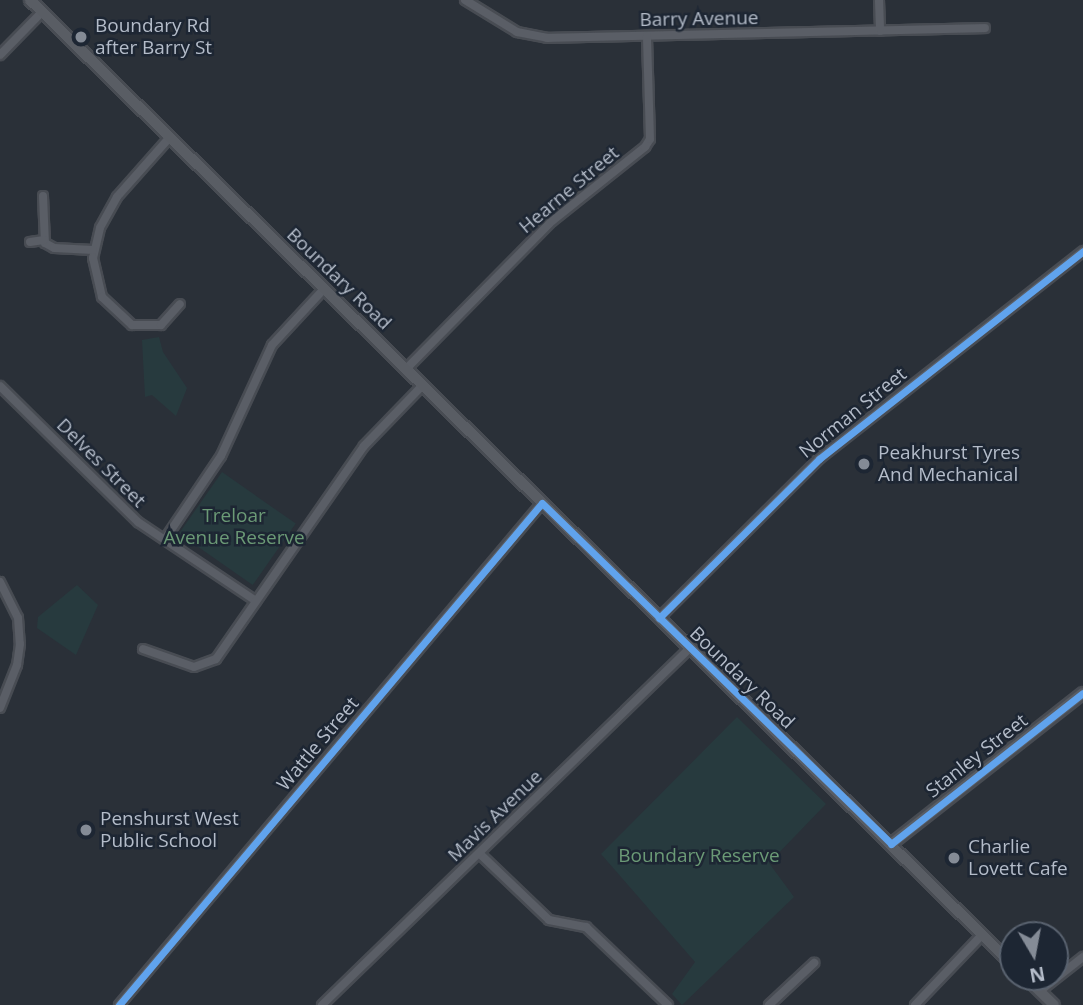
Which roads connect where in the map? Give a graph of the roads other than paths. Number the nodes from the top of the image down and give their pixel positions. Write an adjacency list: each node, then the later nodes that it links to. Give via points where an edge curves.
1 (466, 0): 6 (street, Barry Avenue, via 508,27 537,37)
2 (879, 0): 5 (street)
3 (36, 4): 7 (street); 8 (main road, Boundary Road)
4 (985, 28): 5 (street, Barry Avenue)
5 (880, 31): 6 (street, Barry Avenue)
6 (647, 36): 16 (street, Hearne Street, via 650,139 645,148 552,221)
7 (0, 55)
8 (170, 137): 12 (street, via 117,197); 14 (main road, Boundary Road)
9 (43, 196): 10 (street)
10 (44, 240): 11 (street); 12 (street, via 54,248)
11 (30, 242)
12 (93, 250): 15 (street, via 102,297 132,325 161,325)
13 (1083, 251): 23 (street, Norman Street, via 819,459)
14 (323, 289): 16 (main road, Boundary Road); 20 (street, via 272,345 221,456)
15 (180, 304)
16 (406, 369): 18 (main road, Boundary Road)
17 (0, 386): 20 (street, Delves Street, via 130,515)
18 (423, 386): 19 (main road, Boundary Road); 22 (street, via 363,446)
19 (542, 503): 23 (main road, Boundary Road); 36 (street, Wattle Street)
20 (164, 539): 22 (street, Delves Street)
21 (0, 582): 27 (street, via 18,618 20,644)
22 (256, 601): 24 (street, via 206,666 194,667)
23 (659, 618): 25 (main road, Boundary Road)
24 (144, 649)
25 (689, 649): 28 (main road, Boundary Road); 29 (street, Mavis Avenue)
26 (1083, 693): 28 (main road, Stanley Street)
27 (0, 708)
28 (891, 844): 30 (main road, Boundary Road)
29 (480, 855): 37 (street, Mavis Avenue); 38 (street, via 549,920 586,927)
30 (982, 935): 31 (main road, Boundary Road); 40 (street)
31 (999, 951)
32 (1083, 957): 34 (street)
33 (814, 963): 39 (street)
34 (1069, 968)
35 (1040, 991): 41 (main road)
36 (119, 1005)
37 (322, 1005)
38 (668, 1005)
39 (769, 1005)
40 (915, 1005)
41 (1054, 1005)

